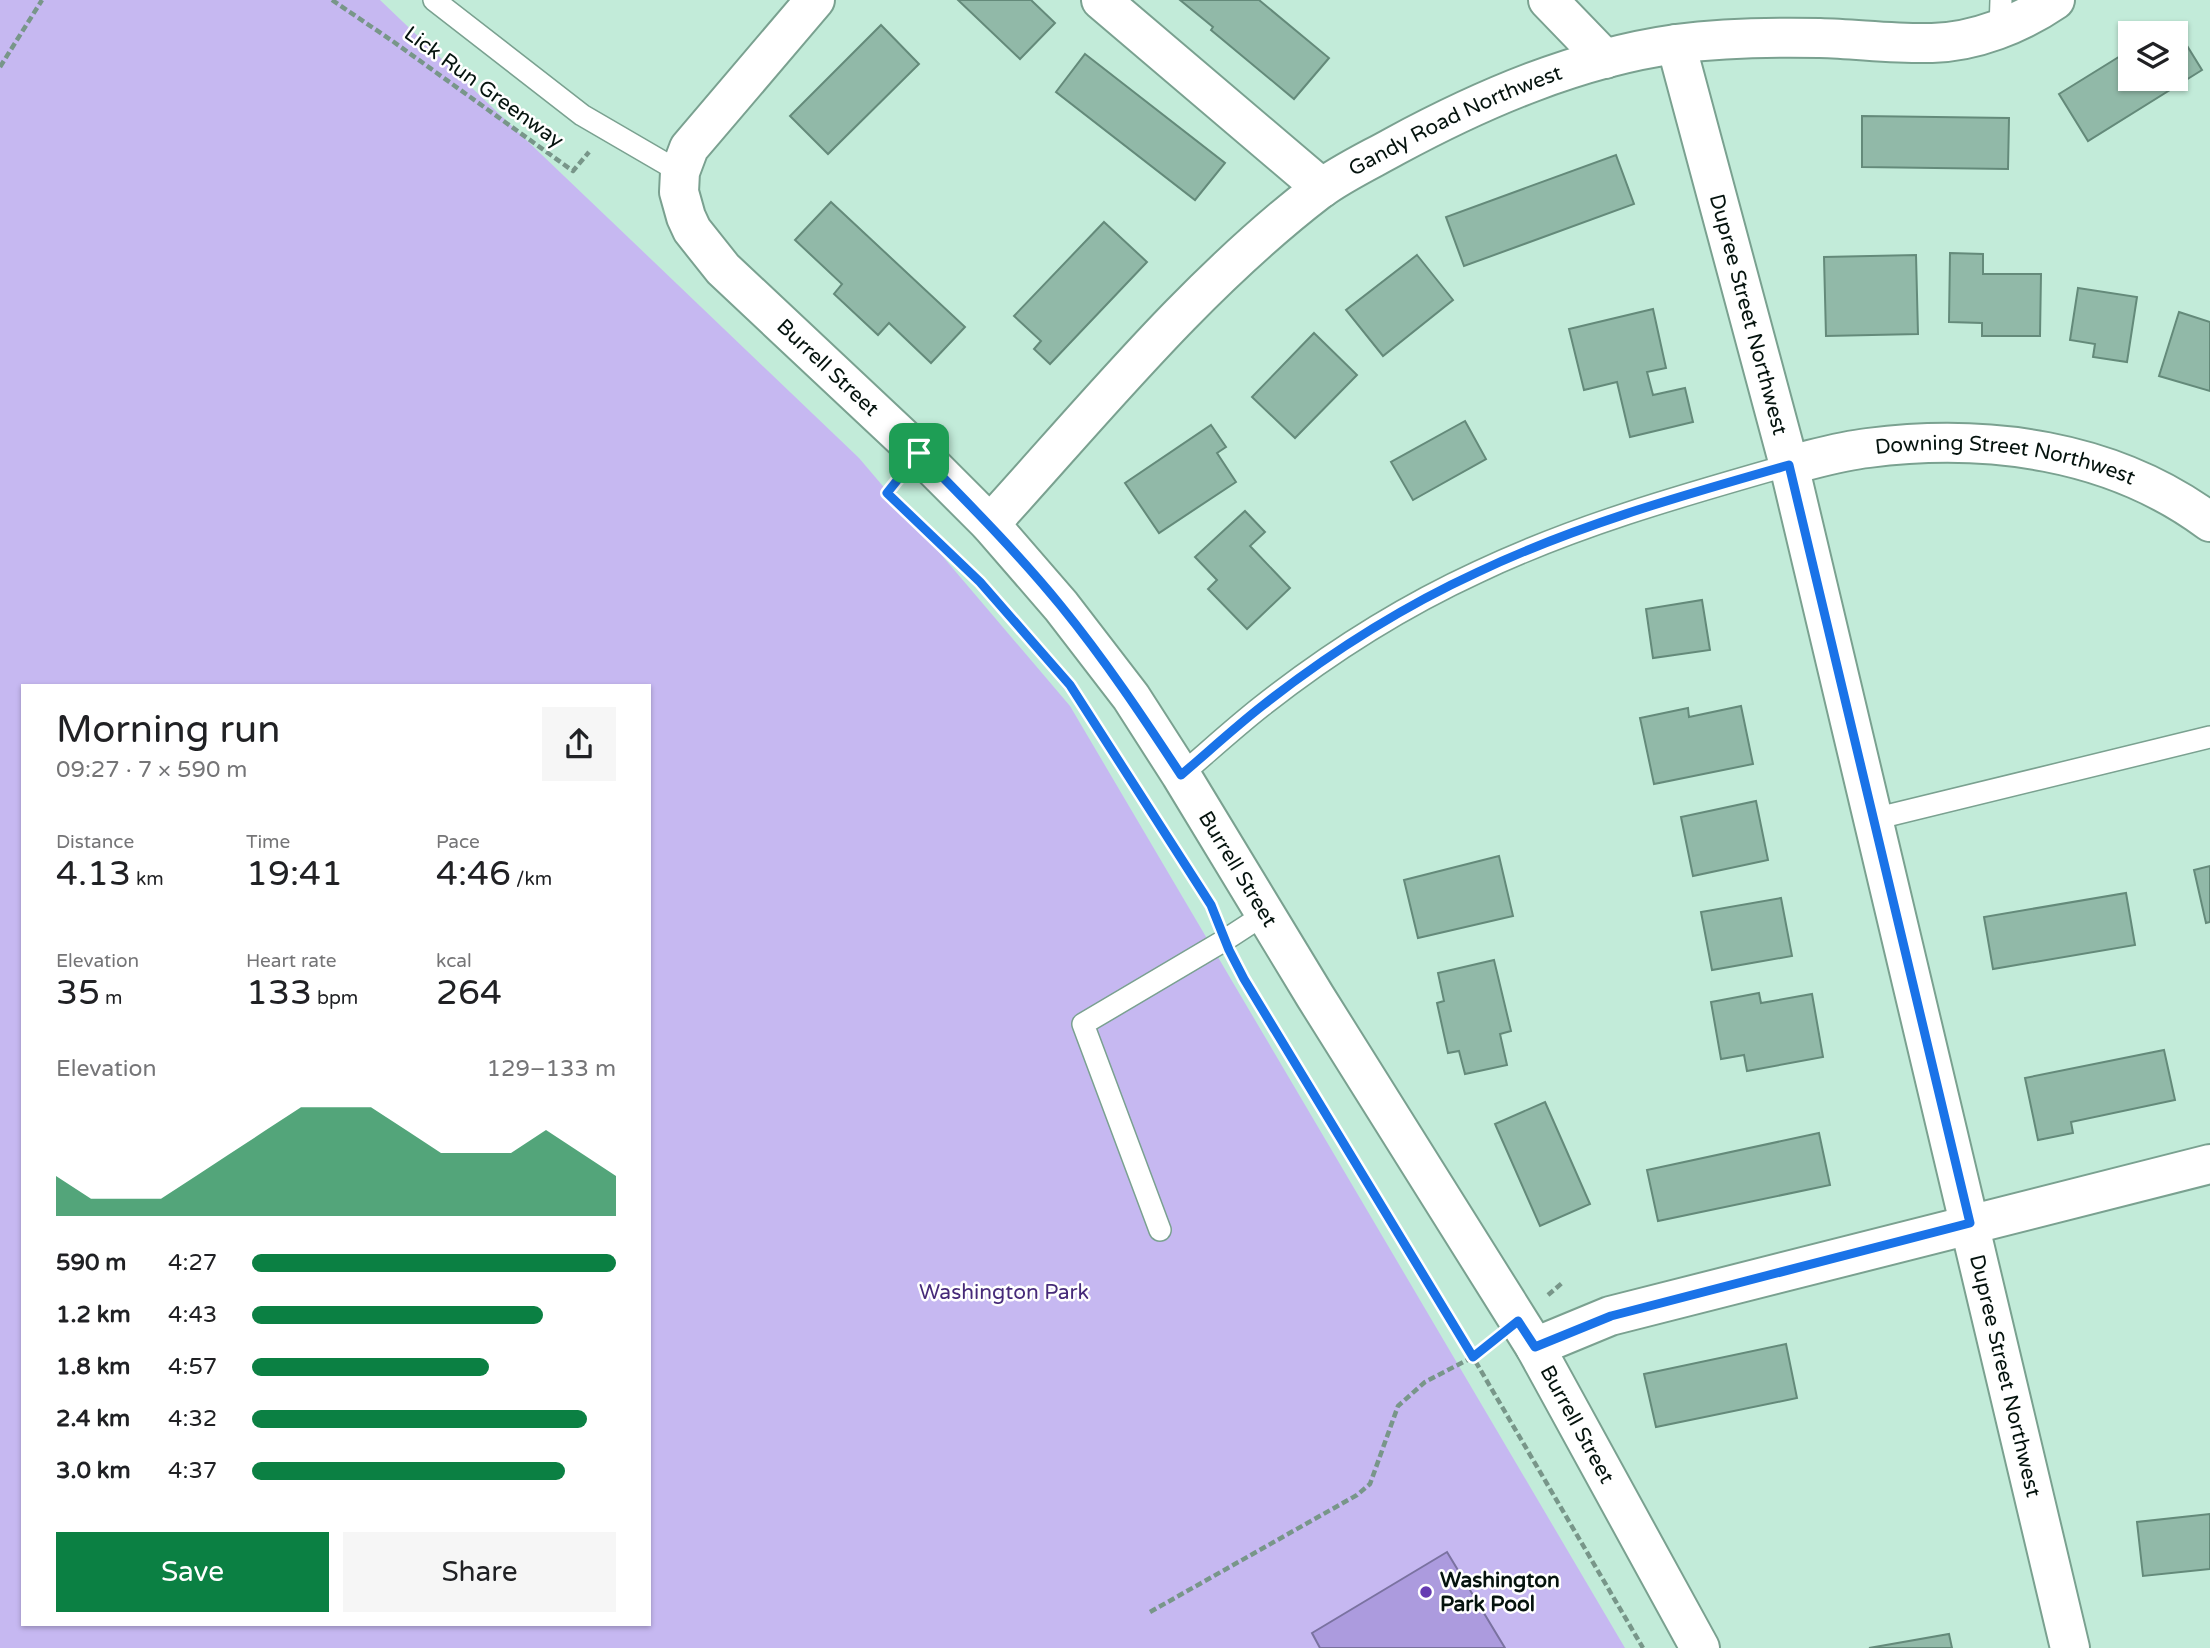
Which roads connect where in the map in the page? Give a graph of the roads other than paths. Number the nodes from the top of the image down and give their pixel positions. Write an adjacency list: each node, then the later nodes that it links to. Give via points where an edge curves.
1 (434, 0): 9 (lane, via 582,115)
2 (815, 0): 9 (street, via 689,148)
3 (1101, 0): 10 (street)
4 (1548, 0): 8 (street)
5 (2055, 0): 6 (street, Gandy Road Northwest, via 2036,13)
6 (2000, 14): 7 (street, Gandy Road Northwest, via 1968,38 1934,43 1751,38)
7 (1676, 44): 8 (street, Gandy Road Northwest); 11 (street, Dupree Street Northwest)
8 (1605, 59): 10 (street, Gandy Road Northwest, via 1453,114)
9 (680, 172): 13 (street, Burrell Street, via 679,192 686,217 723,269)
10 (1322, 188): 13 (street, Gandy Road Northwest, via 1197,298)
11 (1789, 465): 12 (street, Downing Street Northwest, via 1878,447 1934,442 2003,444 2071,457 2132,477); 15 (lane, via 1542,543 1476,572 1330,657 1262,706); 16 (street, Dupree Street Northwest)
12 (2210, 522)
13 (990, 524): 15 (street, Burrell Street, via 1131,697)
14 (2210, 737): 16 (lane)
15 (1181, 775): 17 (street, Burrell Street)
16 (1874, 819): 19 (street, Dupree Street Northwest)
17 (1265, 914): 20 (lane, via 1083,1024); 21 (street, Burrell Street)
18 (2210, 1164): 19 (street)
19 (1970, 1223): 21 (street); 23 (street, Dupree Street Northwest)
20 (1160, 1230)
21 (1527, 1334): 22 (street, Burrell Street)
22 (1700, 1648)
23 (2070, 1648)

